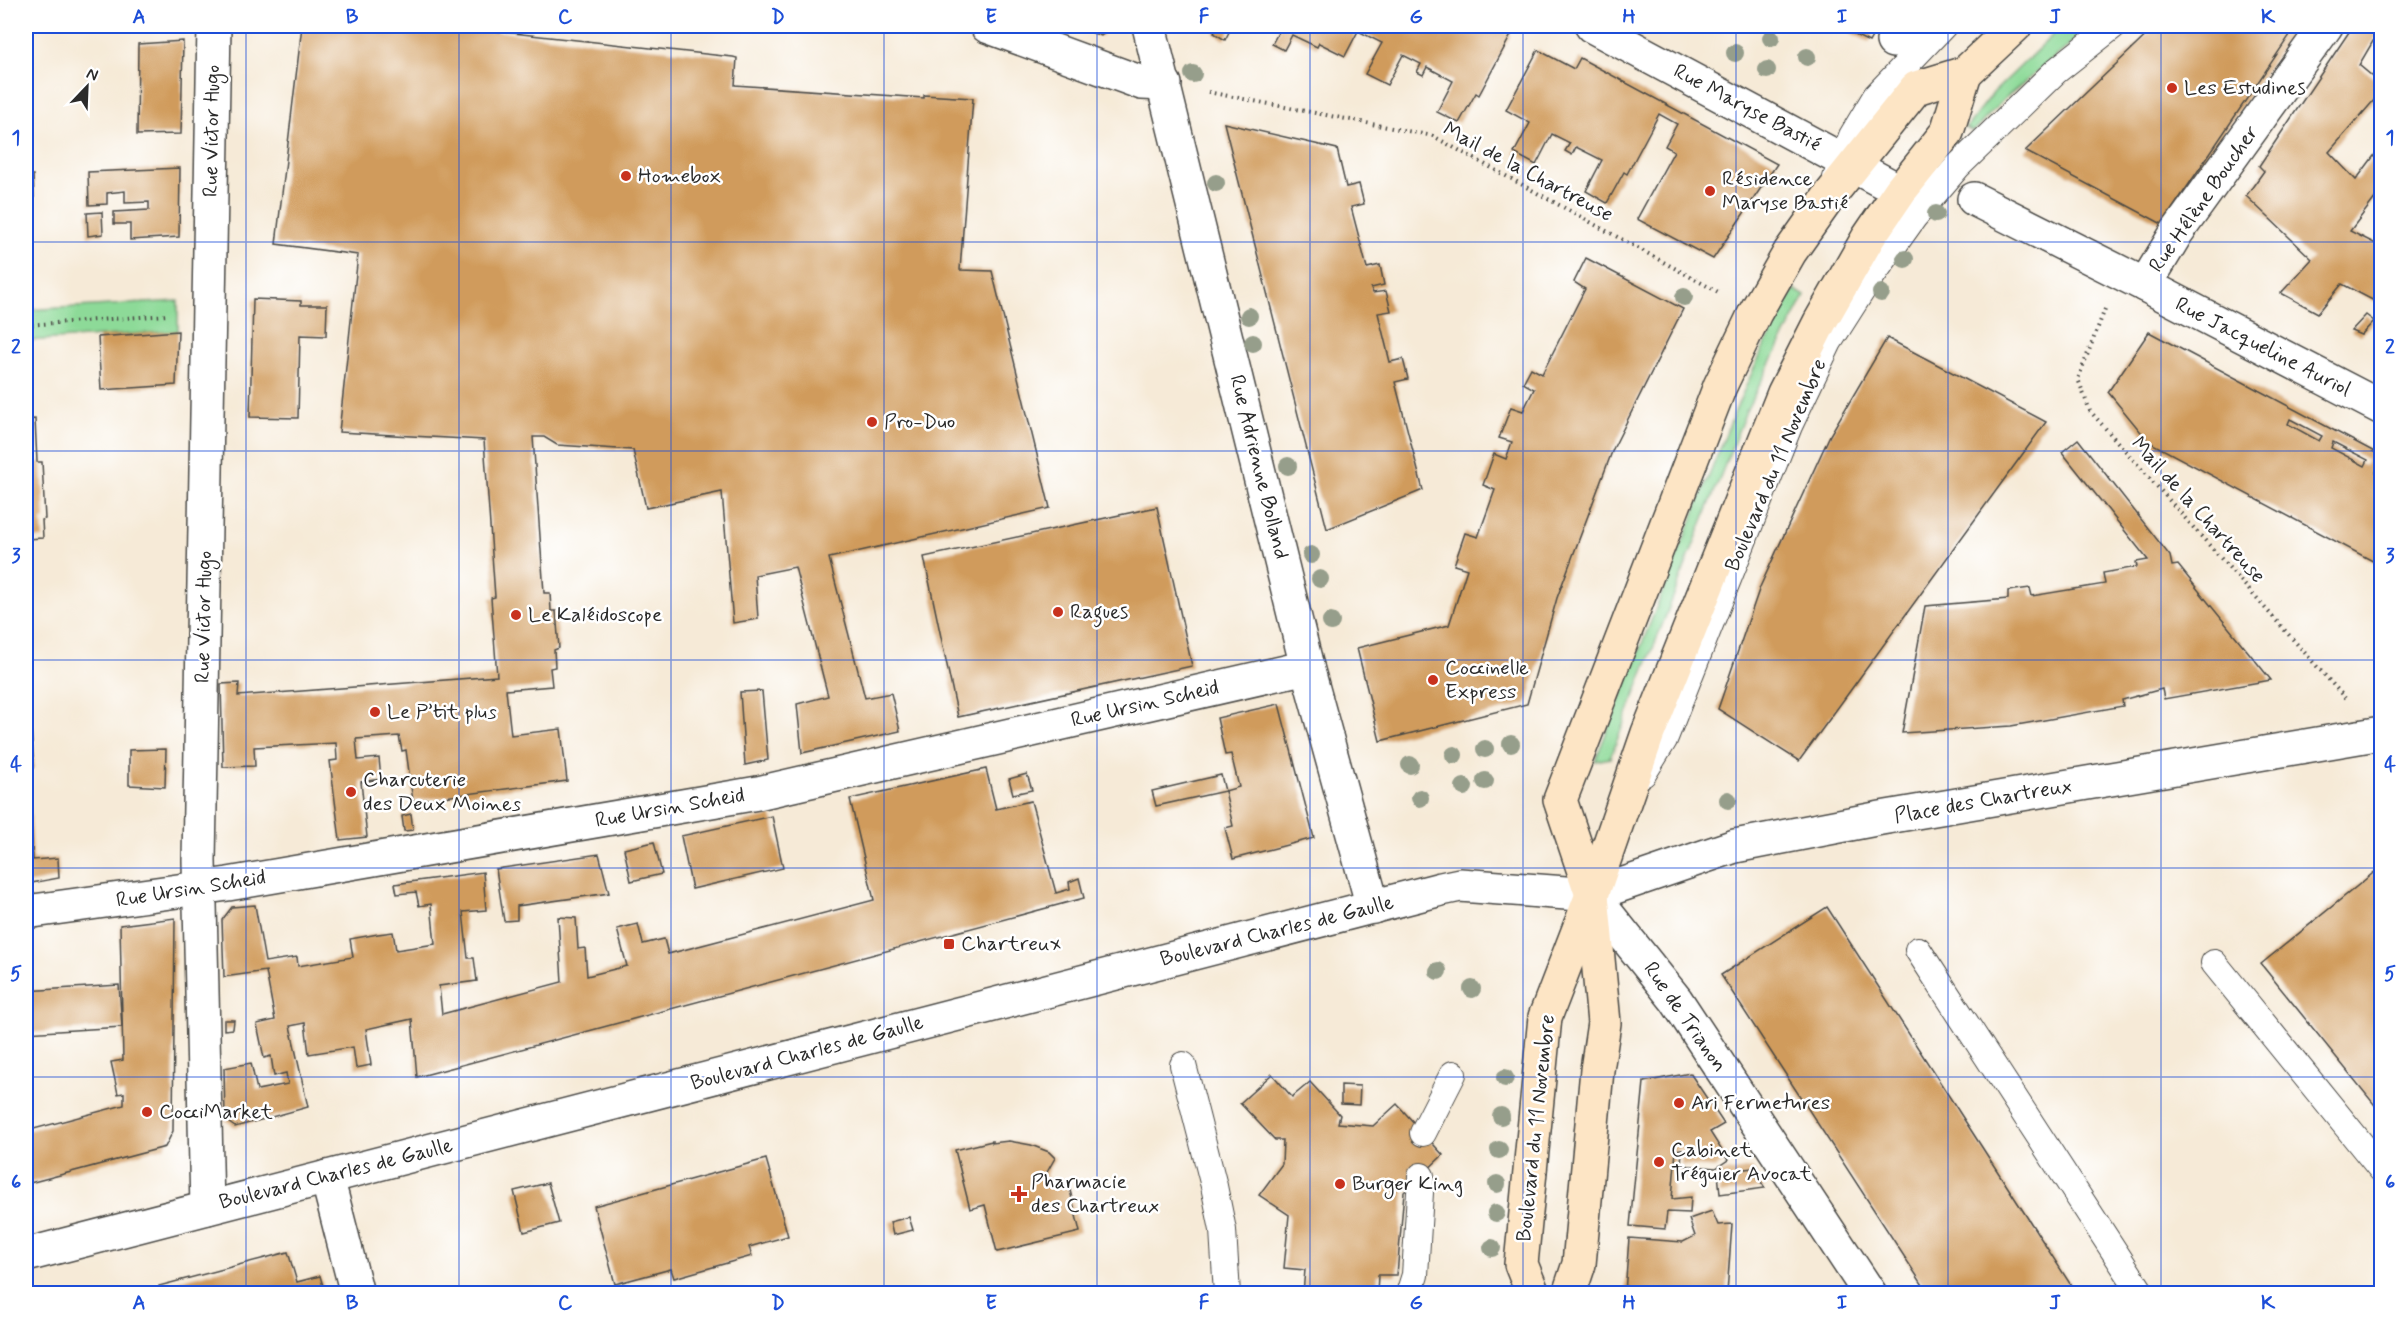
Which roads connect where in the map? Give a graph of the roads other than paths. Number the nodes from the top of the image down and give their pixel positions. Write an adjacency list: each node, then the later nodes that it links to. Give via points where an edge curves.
1 (214, 26): 19 (street, Rue Victor Hugo)
2 (987, 26): 10 (street, via 1142,83)
3 (1149, 26): 10 (street, Rue Adrienne Bolland)
4 (1592, 26): 11 (street, Rue Maryse Bastié)
5 (1943, 26): 11 (lane, Boulevard du 11 Novembre, via 1876,96 1852,136)
6 (2015, 26): 9 (main road, Boulevard du 11 Novembre)
7 (2113, 26): 18 (lane, Boulevard du 11 Novembre, via 2056,71 1957,167 1914,217 1829,342 1789,426 1664,740)
8 (2326, 26): 14 (street, Rue Hélène Boucher, via 2177,232)
9 (1965, 73): 11 (main road, Boulevard du 11 Novembre, via 1916,88); 12 (main road, Boulevard du 11 Novembre, via 1947,132)
10 (1164, 84): 16 (street, Rue Adrienne Bolland)
11 (1848, 162): 12 (street, Rue Maryse Bastié); 20 (main road, Boulevard du 11 Novembre, via 1755,313 1720,386 1560,800)
12 (1900, 191): 18 (main road, Boulevard du 11 Novembre, via 1868,238 1784,393 1648,733)
13 (1974, 199): 14 (street, Rue Jacqueline Auriol)
14 (2132, 279): 15 (street, Rue Jacqueline Auriol)
15 (2382, 408)
16 (1307, 667): 19 (street, Rue Ursin Scheid, via 758,793); 21 (street, Rue Adrienne Bolland)
17 (2379, 733): 20 (street, Place des Chartreux, via 1736,846)
18 (1620, 813): 20 (main road, Boulevard du 11 Novembre)
19 (199, 889): 22 (street, Rue Ursin Scheid); 31 (street, Rue Victor Hugo)
20 (1592, 895): 21 (street, Boulevard Charles de Gaulle, via 1460,885); 36 (main road, Boulevard du 11 Novembre, via 1545,1017 1521,1264); 37 (main road, Boulevard du 11 Novembre, via 1604,1036 1579,1264); 38 (street, Rue de Trianon, via 1676,1000)
21 (1373, 907): 30 (street, Boulevard Charles de Gaulle)
22 (26, 912)
23 (1918, 950): 39 (lane)
24 (2214, 963): 28 (lane)
25 (1184, 1065): 34 (lane, via 1223,1230)
26 (1453, 1074): 27 (lane)
27 (1423, 1133)
28 (2382, 1170)
29 (1421, 1176): 35 (lane, via 1415,1275)
30 (327, 1177): 31 (street, Boulevard Charles de Gaulle); 33 (street)
31 (207, 1208): 32 (street, Boulevard Charles de Gaulle)
32 (26, 1255)
33 (357, 1293)
34 (1227, 1293)
35 (1409, 1293)
36 (1533, 1293)
37 (1569, 1293)
38 (1870, 1293)
39 (2142, 1293)

